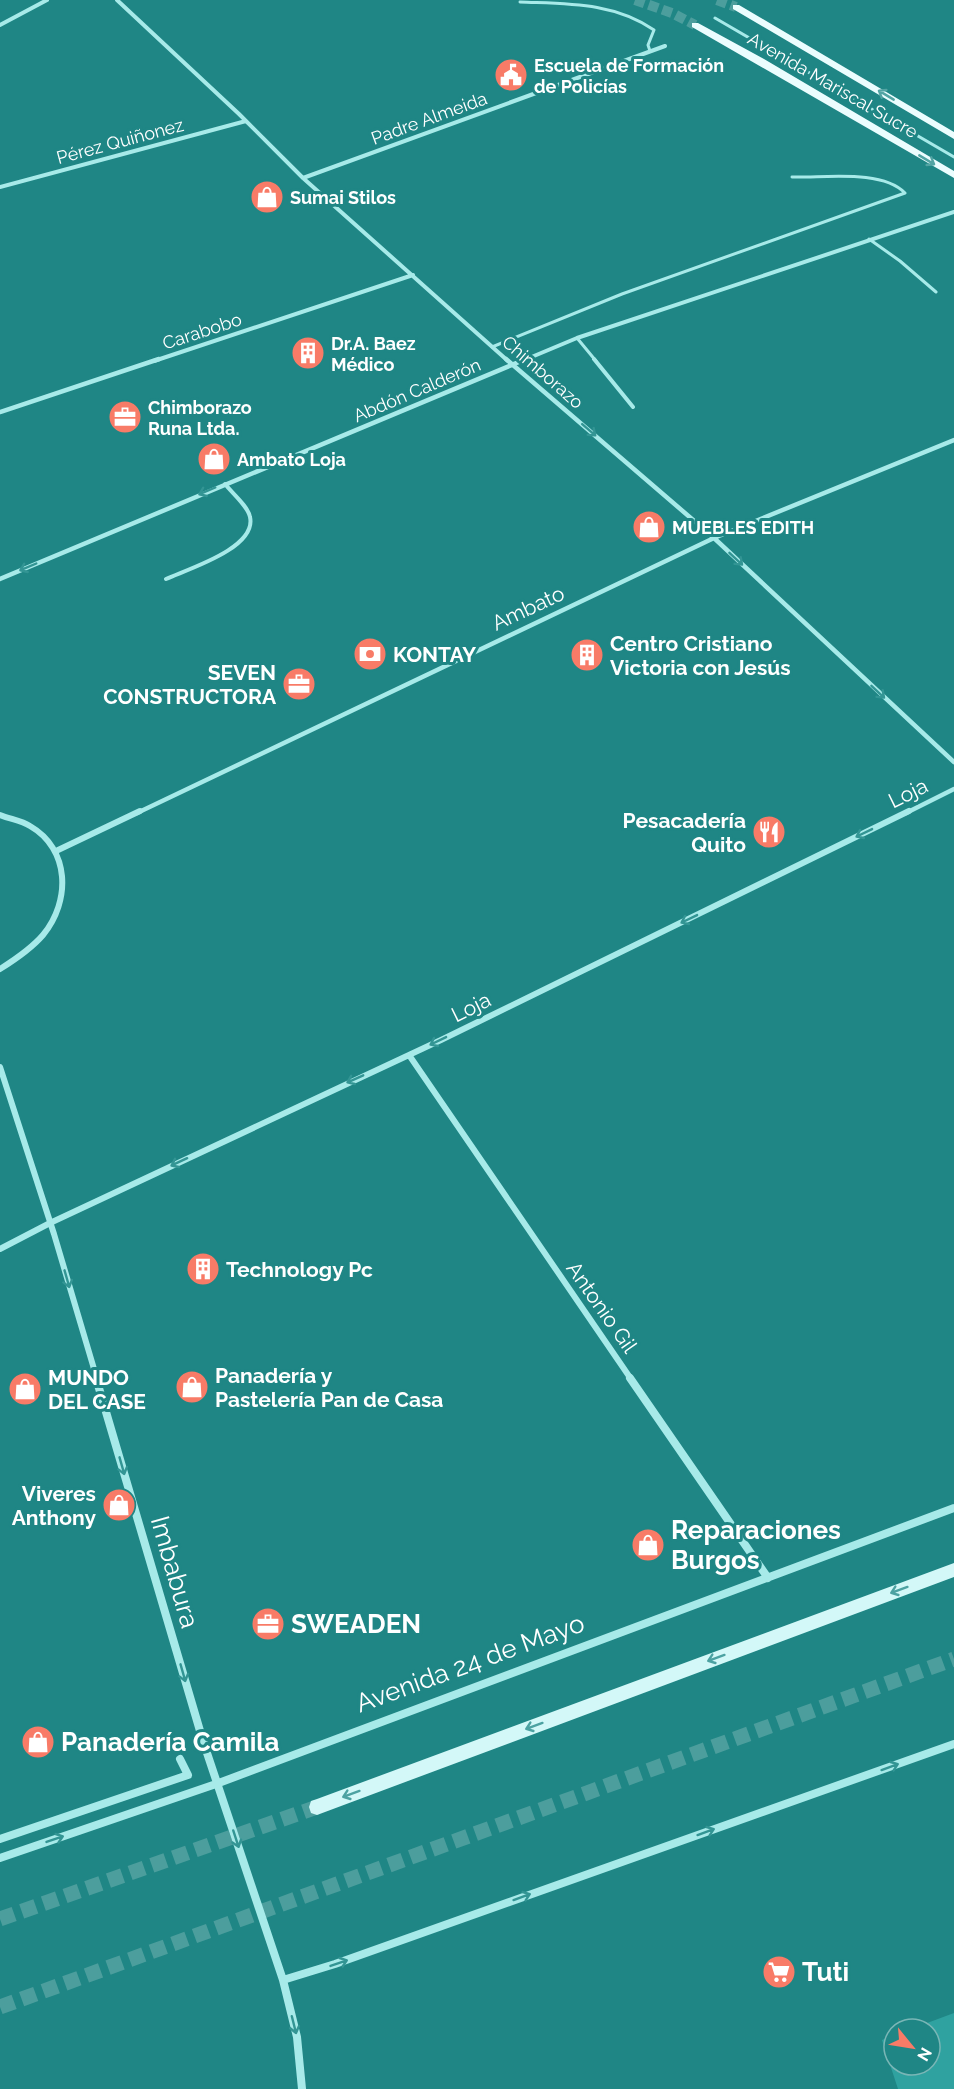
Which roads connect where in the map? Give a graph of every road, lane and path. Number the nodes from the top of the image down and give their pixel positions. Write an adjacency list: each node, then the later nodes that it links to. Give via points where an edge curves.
1 (48, 0): 6 (street)
2 (117, 0): 10 (street, Chimborazo)
3 (520, 2): 9 (lane, via 599,6 641,19 654,30 648,45)
4 (736, 7): 11 (main road, Avenida Mariscal Sucre, one-way to 4)
5 (715, 18): 12 (lane)
6 (0, 25)
7 (695, 25): 13 (main road, Avenida Mariscal Sucre, one-way to 13)
8 (665, 46): 9 (street, Padre Almeida)
9 (650, 51): 15 (street, Padre Almeida)
10 (246, 121): 15 (street, Chimborazo); 16 (street, Pérez Quiñonez)
11 (954, 136)
12 (954, 157)
13 (954, 176)
14 (792, 177): 22 (lane, via 877,178 894,183 904,193 622,294)
15 (303, 178): 19 (street, Chimborazo)
16 (0, 187)
17 (954, 212): 18 (street, Abdón Calderón)
18 (869, 239): 20 (lane); 21 (street, Abdón Calderón)
19 (412, 275): 22 (street, Chimborazo); 25 (street, Carabobo)
20 (936, 292)
21 (577, 338): 23 (street, Abdón Calderón); 24 (lane)
22 (492, 347): 23 (street, Chimborazo)
23 (513, 364): 27 (street, Abdón Calderón); 28 (street, Chimborazo, one-way to 28)
24 (633, 407)
25 (0, 412)
26 (954, 440): 28 (street, Ambato)
27 (225, 484): 29 (street, Abdón Calderón, one-way to 29); 30 (lane, via 250,515 251,528 246,538 223,554)
28 (714, 538): 31 (street, Chimborazo, one-way to 31); 34 (street, Ambato)
29 (0, 579)
30 (166, 579)
31 (954, 762)
32 (954, 789): 36 (street, Loja, one-way to 36)
33 (0, 815): 34 (street, via 38,831)
34 (56, 850): 35 (street, via 65,878 60,909 42,938)
35 (0, 969)
36 (409, 1055): 38 (street, Loja, one-way to 38); 42 (street, Antonio Gil)
37 (0, 1067): 38 (street, Imbabura)
38 (50, 1223): 39 (street, Loja); 45 (street, Imbabura, one-way to 45)
39 (0, 1249)
40 (954, 1508): 42 (street, Avenida 24 de Mayo)
41 (954, 1569): 46 (main road, one-way to 46)
42 (768, 1578): 45 (street, Avenida 24 de Mayo)
43 (954, 1744): 49 (street, one-way to 43)
44 (180, 1759): 47 (street, via 188,1775)
45 (216, 1784): 48 (street, Avenida 24 de Mayo, one-way to 45); 49 (street, Imbabura, one-way to 49)
46 (317, 1807)
47 (0, 1839)
48 (0, 1858)
49 (283, 1980): 50 (street, Imbabura, one-way to 50, via 297,2037)
50 (302, 2089)

